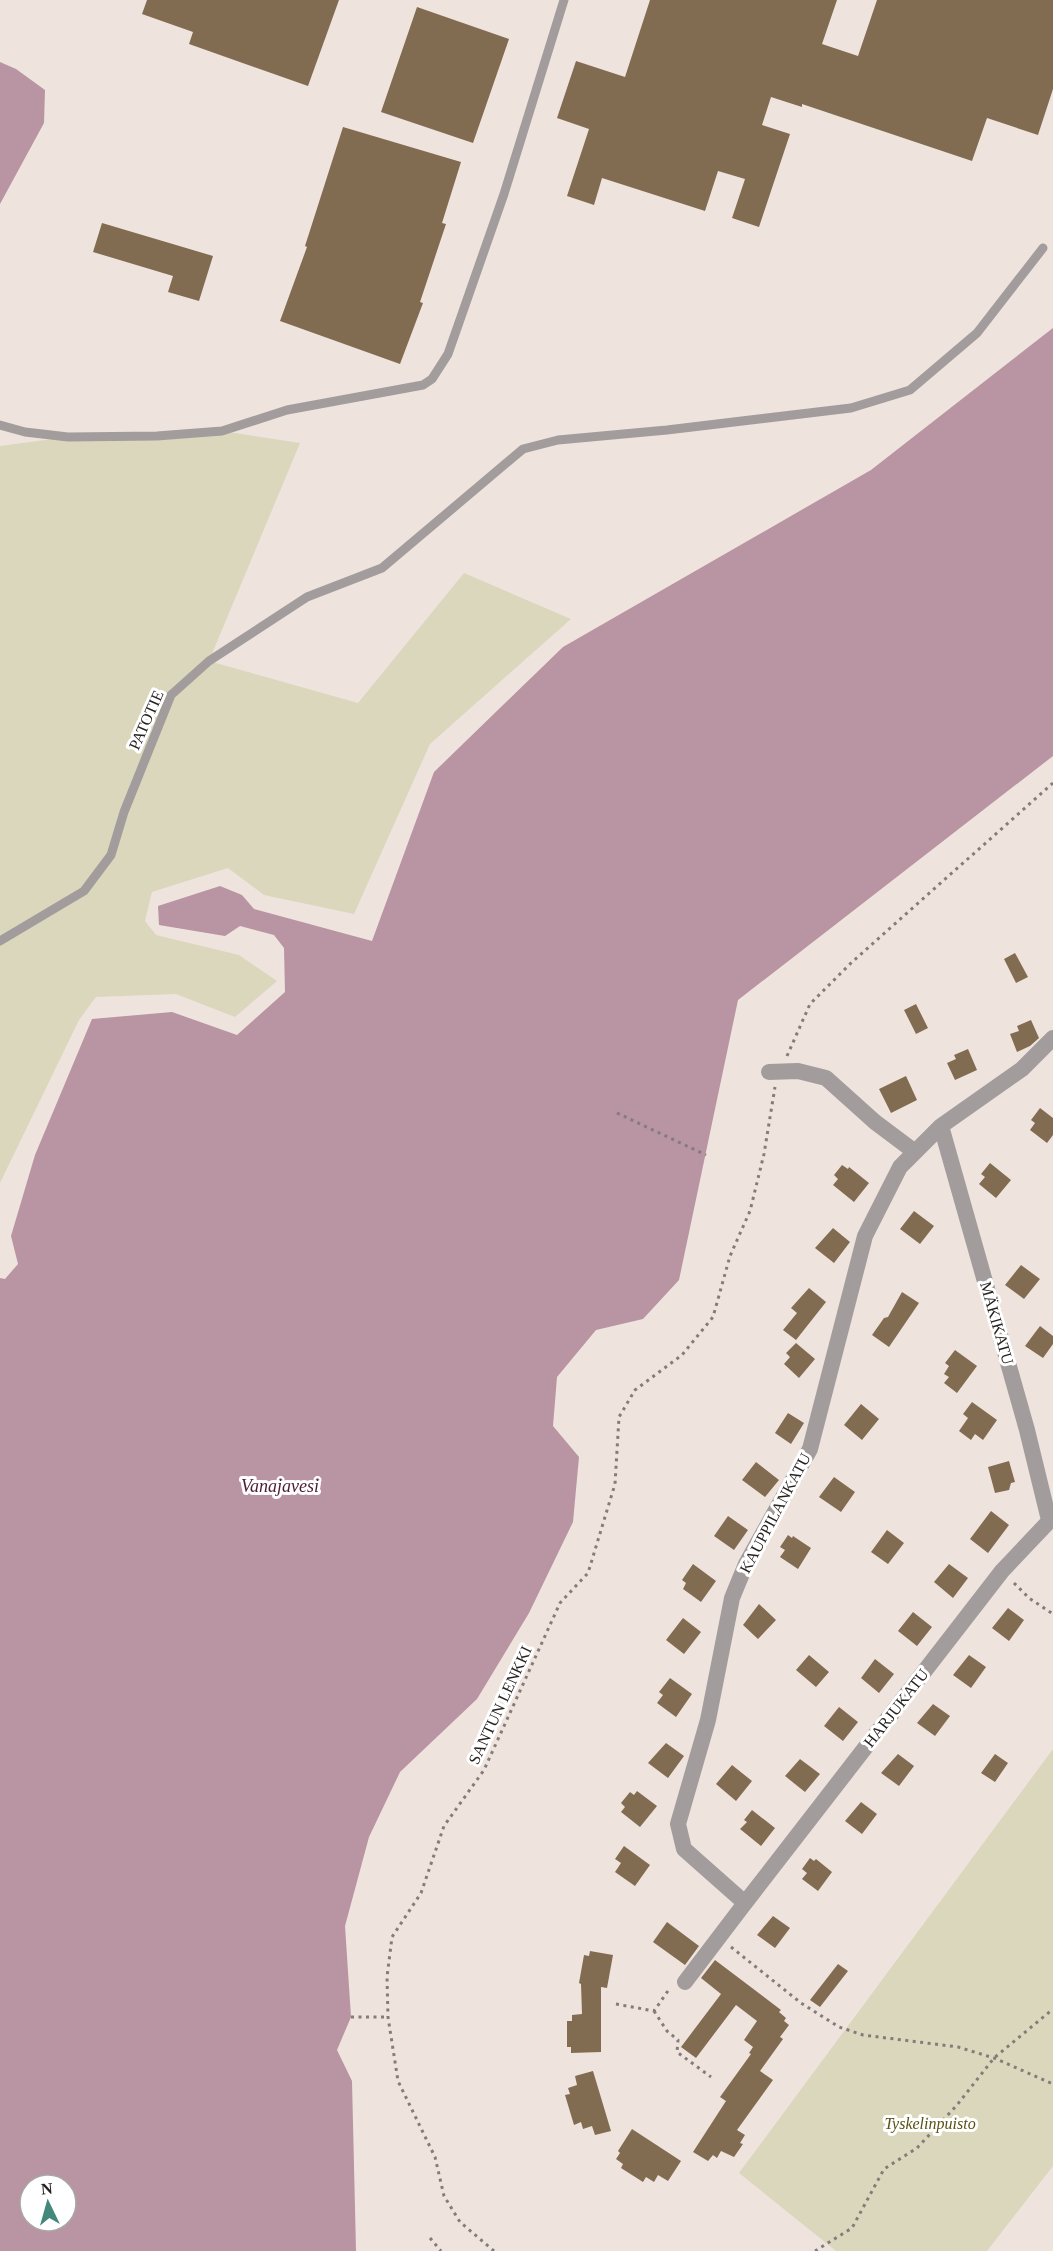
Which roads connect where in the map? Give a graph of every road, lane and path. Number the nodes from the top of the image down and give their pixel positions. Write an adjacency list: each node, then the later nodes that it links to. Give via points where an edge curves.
1 (564, 0): 3 (lane, via 504,194 448,354 432,379 423,385 287,410 222,431 68,437)
2 (1043, 248): 4 (lane, PATOTIE, via 977,333 910,390 851,408 558,440 523,449 382,568 307,597 209,661 171,695 111,855 84,891)
3 (0, 425)
4 (0, 941)
5 (1053, 1038): 8 (street, KAUPPILANKATU, via 1022,1069)
6 (770, 1072): 9 (street, via 798,1071 826,1078)
7 (617, 1113): 10 (path)
8 (940, 1126): 9 (street, KAUPPILANKATU); 12 (street, MÄKIKATU)
9 (915, 1152): 15 (street, KAUPPILANKATU, via 900,1167 865,1236 810,1449 746,1564 732,1598 708,1720 678,1824 684,1849)
10 (706, 1155)
11 (635, 1390): 22 (path, SANTUN LENKKI, via 620,1417 615,1484 588,1573 560,1603 484,1770 444,1826 421,1893 392,1937)
12 (1051, 1519): 13 (street, HARJUKATU)
13 (1002, 1571): 14 (path, via 1029,1598); 15 (street, HARJUKATU)
14 (1053, 1614)
15 (746, 1903): 16 (street)
16 (718, 1938): 17 (street); 23 (path, via 801,2003 839,2027 863,2035 958,2047)
17 (678, 1983): 20 (path)
18 (616, 2004): 20 (path)
19 (1053, 2009): 23 (path)
20 (654, 2011): 24 (path, via 678,2040 677,2052)
21 (351, 2017): 22 (path)
22 (388, 2017): 28 (path, SANTUN LENKKI, via 398,2081 435,2157 444,2196 460,2222)
23 (994, 2058): 25 (path); 29 (path, via 917,2148 884,2169 852,2228)
24 (711, 2077)
25 (1053, 2084)
26 (430, 2238): 27 (path)
27 (441, 2251)
28 (494, 2251)
29 (815, 2251)

